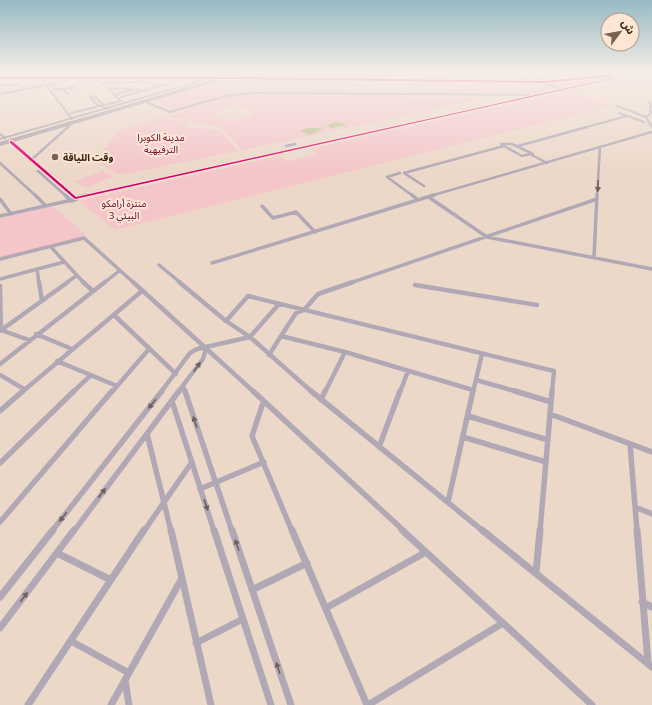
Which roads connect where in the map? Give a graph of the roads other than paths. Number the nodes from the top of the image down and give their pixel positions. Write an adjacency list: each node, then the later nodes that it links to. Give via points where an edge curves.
1 (62, 106): 20 (street)
2 (102, 106): 13 (street); 15 (street)
3 (118, 106): 13 (main road)
4 (123, 106): 13 (highway)
5 (130, 106): 17 (highway)
6 (133, 106): 22 (main road)
7 (155, 106): 14 (street, via 170,112)
8 (163, 106): 14 (street)
9 (192, 106): 14 (street)
10 (495, 106): 34 (street)
11 (618, 106): 19 (street)
12 (652, 106): 19 (street)
13 (105, 110): 20 (main road); 23 (highway); 28 (highway)
14 (174, 111)
15 (71, 113)
16 (618, 113): 18 (street)
17 (95, 116): 25 (highway); 28 (highway)
18 (627, 116): 21 (street); 31 (street)
19 (646, 117): 24 (street)
20 (72, 119): 23 (main road)
21 (644, 122)
22 (70, 125): 25 (main road); 37 (street)
23 (43, 127): 28 (main road)
24 (652, 127)
25 (41, 133): 29 (main road)
26 (652, 133): 32 (street)
27 (0, 134): 28 (street)
28 (1, 141): 29 (main road)
29 (9, 142): 37 (street)
30 (504, 146): 31 (street, via 501,144); 38 (street, via 522,156 530,154); 41 (street, via 404,173)
31 (518, 146): 38 (street)
32 (600, 147): 38 (street); 48 (street, one-way to 48)
33 (300, 148): 34 (street); 35 (street); 35 (street, via 295,143 286,146)
34 (305, 148): 36 (street)
35 (291, 150): 36 (street)
36 (285, 152): 42 (street)
37 (29, 161): 43 (street); 46 (street)
38 (548, 162): 44 (street)
39 (0, 163): 49 (street)
40 (400, 173): 47 (street, via 387,177)
41 (424, 186)
42 (107, 192): 43 (street); 46 (street)
43 (75, 198): 46 (street)
44 (430, 198): 47 (street); 54 (street)
45 (0, 200): 51 (street)
46 (71, 200): 49 (street)
47 (418, 200): 53 (street)
48 (597, 200): 54 (street); 56 (street)
49 (46, 206): 51 (street)
50 (262, 206): 53 (street, via 274,218 296,212)
51 (11, 214): 52 (street)
52 (0, 216)
53 (315, 232): 59 (street)
54 (487, 237): 56 (street); 73 (street, via 318,294)
55 (51, 247): 57 (street); 58 (street); 63 (street, via 84,238)
56 (594, 257): 62 (street)
57 (0, 259)
58 (64, 262): 61 (street); 64 (street)
59 (212, 263)
60 (159, 265): 75 (street)
61 (37, 269): 65 (street); 70 (street)
62 (652, 269)
63 (119, 271): 68 (street); 69 (street)
64 (76, 276): 69 (street); 70 (street)
65 (0, 279)
66 (0, 286): 76 (street)
67 (414, 286): 72 (street)
68 (142, 291): 74 (street); 81 (street)
69 (93, 292): 77 (street)
70 (42, 301): 76 (street)
71 (279, 304): 73 (street); 75 (street, via 248,296); 79 (street)
72 (537, 305)
73 (304, 310): 78 (street, via 296,312); 85 (street)
74 (114, 315): 82 (street); 83 (street)
75 (226, 321): 79 (street)
76 (1, 330): 80 (street)
77 (36, 334): 80 (street); 82 (street)
78 (281, 336): 84 (street); 86 (street)
79 (250, 337): 81 (street); 86 (street)
80 (29, 340): 88 (street)
81 (206, 348): 90 (street, via 190,353); 95 (street, one-way to 81, via 203,359); 101 (street)
82 (72, 349): 87 (street)
83 (149, 349): 90 (street); 94 (street)
84 (345, 352): 89 (street); 98 (street)
85 (482, 354): 93 (street); 100 (street, via 554,371)
86 (270, 355): 98 (street)
87 (57, 361): 92 (street); 96 (street)
88 (0, 364)
89 (408, 371): 97 (street); 109 (street)
90 (176, 374): 129 (street, one-way to 129)
91 (0, 375): 96 (street)
92 (91, 375): 94 (street); 114 (street)
93 (476, 380): 97 (street); 100 (street)
94 (117, 386): 121 (street)
95 (183, 386): 99 (street); 115 (street, one-way to 95)
96 (24, 389): 102 (street)
97 (474, 390): 104 (street)
98 (321, 400): 109 (street)
99 (172, 401): 105 (street); 111 (street)
100 (551, 402): 103 (street)
101 (263, 403): 112 (street, via 252,436); 122 (street)
102 (0, 410)
103 (550, 414): 107 (street); 108 (street)
104 (468, 416): 106 (street); 107 (street)
105 (147, 434): 117 (street); 123 (street, one-way to 105)
106 (463, 437): 113 (street); 118 (street)
107 (548, 440): 113 (street)
108 (630, 444): 110 (street); 119 (street)
109 (379, 447): 118 (street)
110 (652, 452)
111 (192, 462): 116 (street); 117 (street)
112 (264, 462): 115 (street); 124 (street)
113 (546, 462): 125 (street)
114 (0, 463)
115 (215, 482): 116 (street); 128 (street, one-way to 115)
116 (200, 489): 133 (street, one-way to 133)
117 (164, 500): 126 (street); 127 (street)
118 (448, 502): 125 (street)
119 (635, 508): 120 (street); 130 (street)
120 (652, 514)
121 (0, 522)
122 (426, 552): 132 (street); 134 (street)
123 (57, 553): 126 (street); 135 (street, one-way to 123)
124 (307, 563): 128 (street); 132 (street)
125 (536, 573): 138 (street)
126 (111, 580): 136 (street)
127 (181, 580): 137 (street); 139 (street)
128 (252, 590): 146 (street, one-way to 128)
129 (0, 597)
130 (642, 602): 131 (street); 138 (street)
131 (652, 607)
132 (326, 608): 147 (street)
133 (243, 619): 137 (street); 145 (street)
134 (503, 623): 147 (street); 148 (street)
135 (0, 628)
136 (70, 641): 139 (street); 141 (street)
137 (196, 643): 144 (street)
138 (650, 665)
139 (129, 673): 140 (street)
140 (125, 680): 142 (street); 143 (street)
141 (28, 705)
142 (111, 705)
143 (129, 705)
144 (210, 705)
145 (271, 705)
146 (291, 705)
147 (368, 705)
148 (592, 705)

